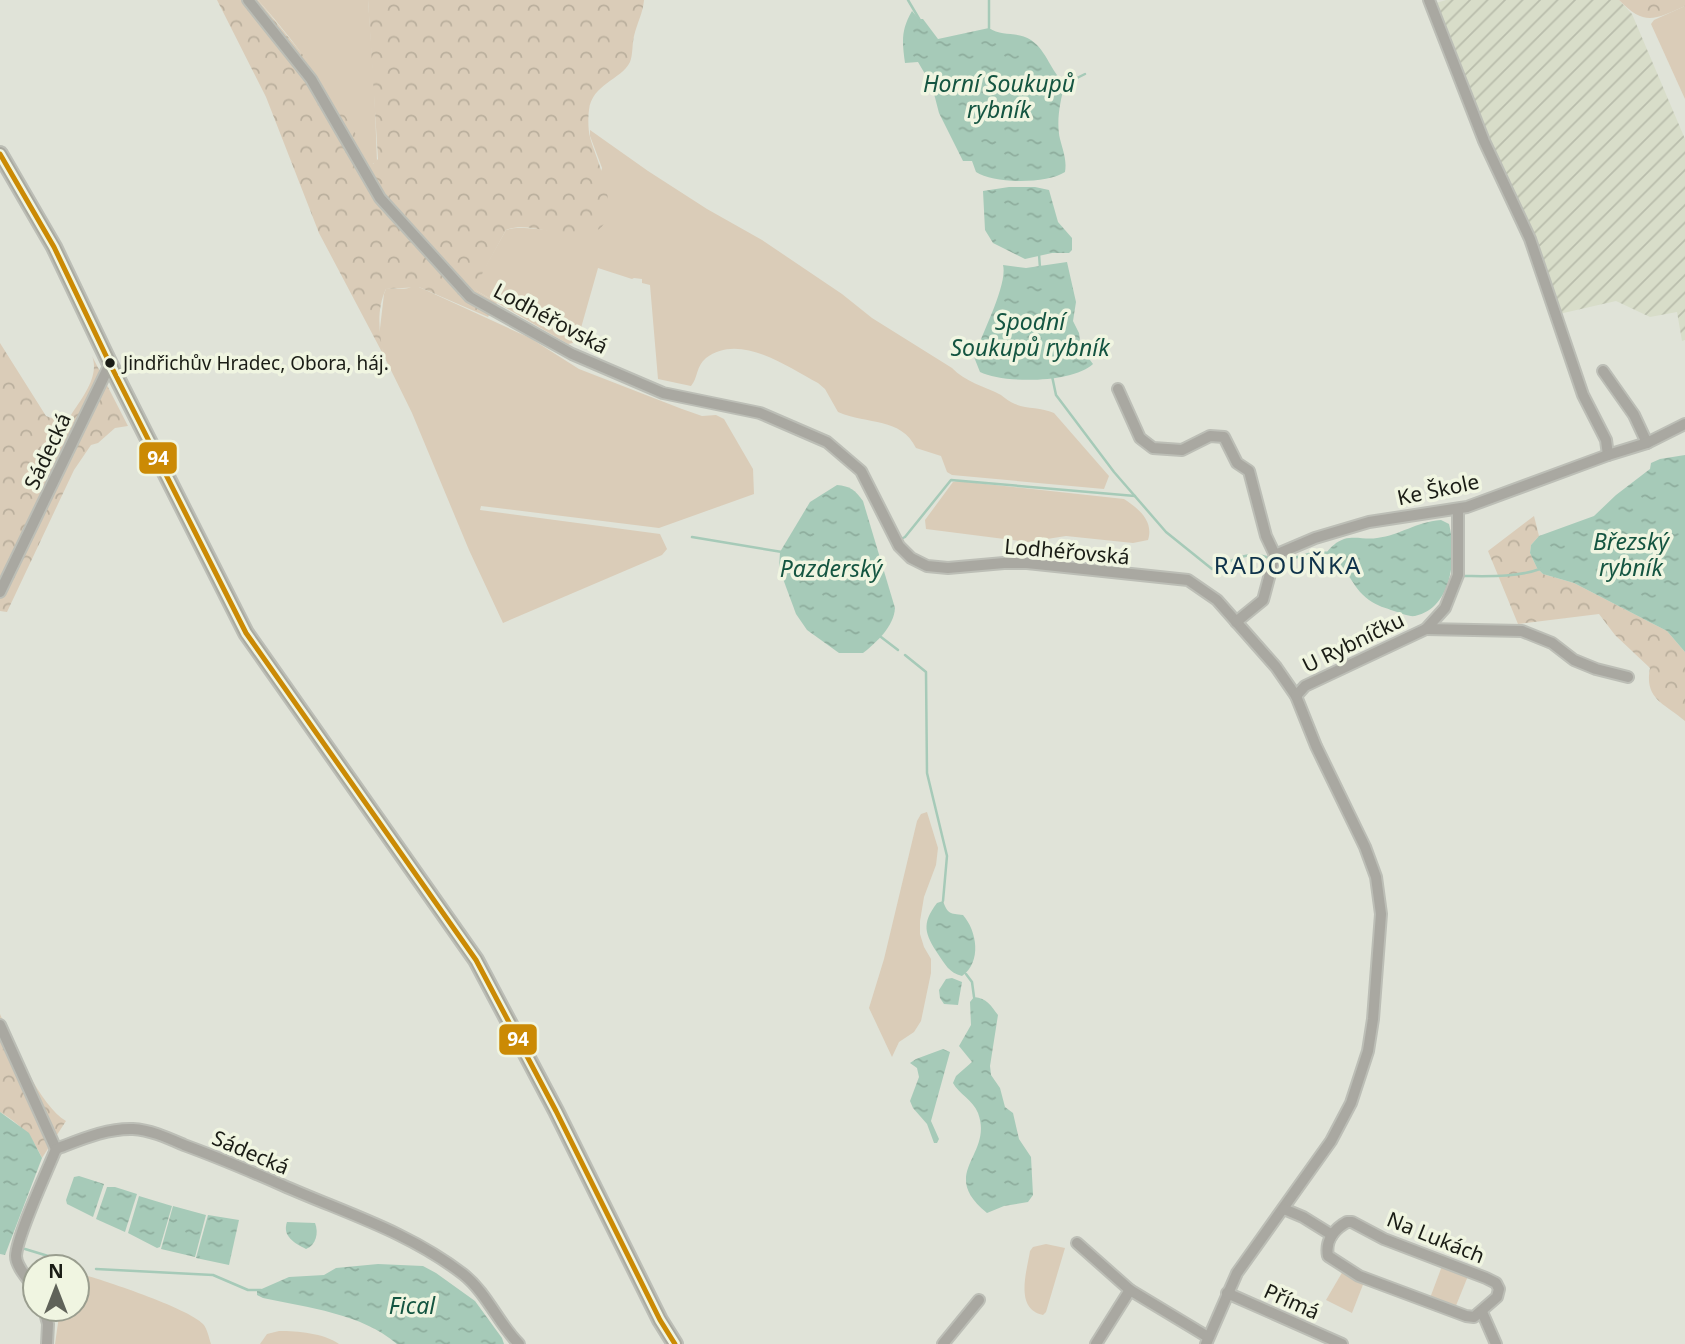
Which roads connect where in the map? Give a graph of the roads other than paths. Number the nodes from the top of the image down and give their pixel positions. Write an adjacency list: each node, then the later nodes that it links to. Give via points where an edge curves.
1 (248, 0): 13 (street, Lodhéřovská, via 311,79 380,198 470,297 572,354 663,393 760,413 827,442 861,471 899,546 927,566 948,569 1027,563 1188,580 1217,600)
2 (1429, 0): 9 (street, via 1484,141 1530,239)
3 (0, 154): 4 (main road, via 54,247)
4 (110, 364): 12 (street, Sádecká); 31 (main road, via 246,633 488,979)
5 (1603, 371): 8 (street, via 1634,415)
6 (1118, 389): 11 (street, via 1140,438 1153,448 1182,450 1210,436 1224,437 1237,463 1249,471)
7 (1685, 425): 8 (street, Ke Škole)
8 (1647, 443): 9 (street, Ke Škole)
9 (1608, 454): 10 (street, Ke Škole)
10 (1458, 509): 11 (street, Ke Škole, via 1369,522); 14 (street, U Rybníčku, via 1458,575 1445,608)
11 (1275, 555): 13 (street, via 1263,600)
12 (0, 592)
13 (1236, 622): 16 (street, Lodhéřovská)
14 (1426, 629): 15 (street, via 1522,631 1552,643 1585,665); 16 (street, U Rybníčku, via 1312,683)
15 (1628, 677)
16 (1296, 696): 19 (street, Lodhéřovská, via 1365,847 1376,877 1381,914 1368,1051 1351,1103)
17 (0, 1025): 18 (street)
18 (56, 1149): 22 (street, via 16,1255); 30 (street, Sádecká, via 113,1131 154,1133 373,1221 465,1276)
19 (1284, 1209): 20 (street); 24 (street, Lodhéřovská)
20 (1332, 1235): 26 (street, via 1326,1247 1328,1256 1359,1276 1466,1316); 26 (street, Na Lukách, via 1353,1222 1496,1283 1497,1297)
21 (1077, 1243): 23 (street)
22 (21, 1269)
23 (1130, 1290): 28 (street); 33 (street)
24 (1227, 1293): 28 (street, Lodhéřovská); 34 (street, Přímá)
25 (979, 1300): 32 (street)
26 (1482, 1312): 35 (street)
27 (48, 1323): 29 (street)
28 (1207, 1340)
29 (47, 1344)
30 (519, 1344)
31 (675, 1344)
32 (943, 1344)
33 (1096, 1344)
34 (1342, 1344)
35 (1496, 1344)

